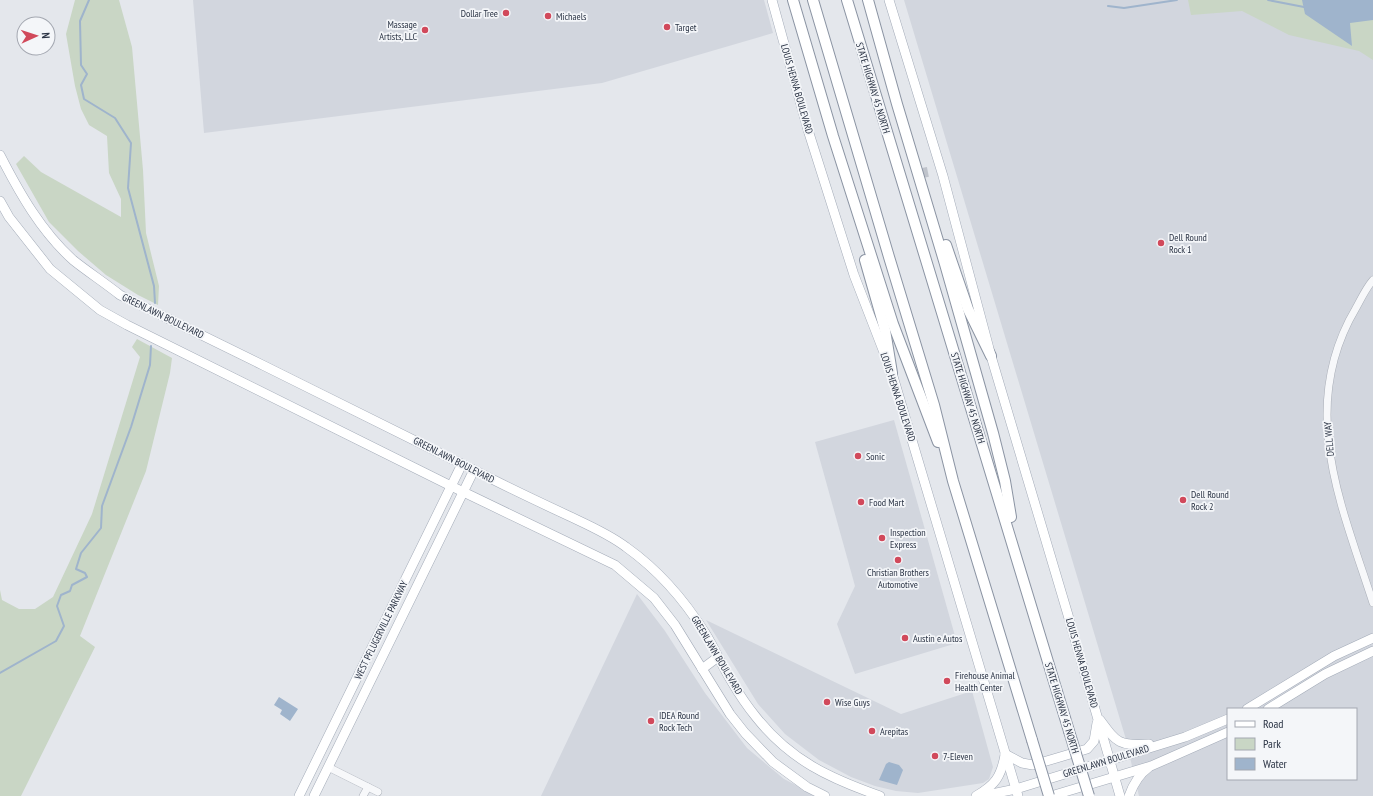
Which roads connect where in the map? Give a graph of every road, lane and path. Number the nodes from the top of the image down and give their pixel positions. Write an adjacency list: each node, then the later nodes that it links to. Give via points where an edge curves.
1 (772, 0): 15 (main road, LOUIS HENNA BOULEVARD, via 808,130 854,275)
2 (792, 0): 7 (highway); 18 (highway, via 893,324)
3 (813, 0): 18 (highway, via 934,405)
4 (847, 0): 21 (highway, STATE HIGHWAY 45 NORTH)
5 (870, 0): 10 (highway, via 885,34); 21 (highway, via 897,104 945,264 1003,474)
6 (889, 0): 14 (main road, LOUIS HENNA BOULEVARD, via 943,176)
7 (836, 155)
8 (0, 156): 16 (main road, GREENLAWN BOULEVARD, via 22,198 51,236 73,260 120,294)
9 (839, 165): 15 (highway, via 885,330)
10 (922, 168)
11 (924, 178): 14 (highway, via 968,309)
12 (0, 201): 19 (main road, GREENLAWN BOULEVARD, via 9,217 50,269 100,310)
13 (1373, 280): 22 (street, DELL WAY, via 1349,319 1340,340 1333,363 1327,422 1336,487)
14 (991, 356): 31 (main road, LOUIS HENNA BOULEVARD)
15 (892, 372): 35 (main road, LOUIS HENNA BOULEVARD)
16 (462, 464): 17 (main road, GREENLAWN BOULEVARD); 19 (main road, WEST PFLUGERVILLE PARKWAY)
17 (474, 470): 20 (main road, WEST PFLUGERVILLE PARKWAY); 25 (main road, GREENLAWN BOULEVARD, via 596,529 641,558 678,595 705,632)
18 (953, 481): 50 (highway, bridge)
19 (452, 486): 20 (main road, GREENLAWN BOULEVARD); 27 (main road, WEST PFLUGERVILLE PARKWAY)
20 (464, 492): 26 (main road, GREENLAWN BOULEVARD, via 614,565 654,598 676,625); 28 (main road, WEST PFLUGERVILLE PARKWAY)
21 (1017, 554): 51 (highway, STATE HIGHWAY 45 NORTH, bridge)
22 (1373, 603)
23 (1373, 638): 29 (main road, via 1334,656)
24 (1373, 651): 30 (main road, via 1324,674)
25 (718, 657): 26 (main road); 47 (main road, GREENLAWN BOULEVARD, via 731,682 756,718 786,748 822,772)
26 (702, 669): 46 (main road, GREENLAWN BOULEVARD, via 744,733 773,762 806,787)
27 (348, 695): 28 (main road); 43 (main road, WEST PFLUGERVILLE PARKWAY)
28 (361, 702): 38 (main road, WEST PFLUGERVILLE PARKWAY)
29 (1249, 708)
30 (1270, 708)
31 (1097, 716): 34 (main road, via 1113,738 1120,742 1131,746); 35 (main road, via 1094,742 1087,749 1034,765 1022,763); 36 (main road, LOUIS HENNA BOULEVARD)
32 (1227, 719): 34 (main road, GREENLAWN BOULEVARD, via 1191,736)
33 (1226, 733): 37 (main road, GREENLAWN BOULEVARD)
34 (1162, 744): 36 (main road, GREENLAWN BOULEVARD)
35 (1005, 754): 42 (main road, LOUIS HENNA BOULEVARD); 48 (main road, via 997,778 989,788)
36 (1110, 761): 39 (main road, LOUIS HENNA BOULEVARD); 42 (main road, GREENLAWN BOULEVARD)
37 (1151, 766): 39 (main road, GREENLAWN BOULEVARD); 53 (main road, via 1136,780)
38 (328, 767): 40 (street); 44 (main road, WEST PFLUGERVILLE PARKWAY)
39 (1115, 778): 50 (main road, GREENLAWN BOULEVARD); 52 (main road, LOUIS HENNA BOULEVARD)
40 (368, 787): 41 (street); 45 (street)
41 (378, 792)
42 (1017, 792): 49 (main road, GREENLAWN BOULEVARD)
43 (299, 796)
44 (314, 796)
45 (363, 796)
46 (825, 796)
47 (880, 796)
48 (976, 796)
49 (982, 796)
50 (1050, 796)
51 (1089, 796)
52 (1120, 796)
53 (1129, 796)

